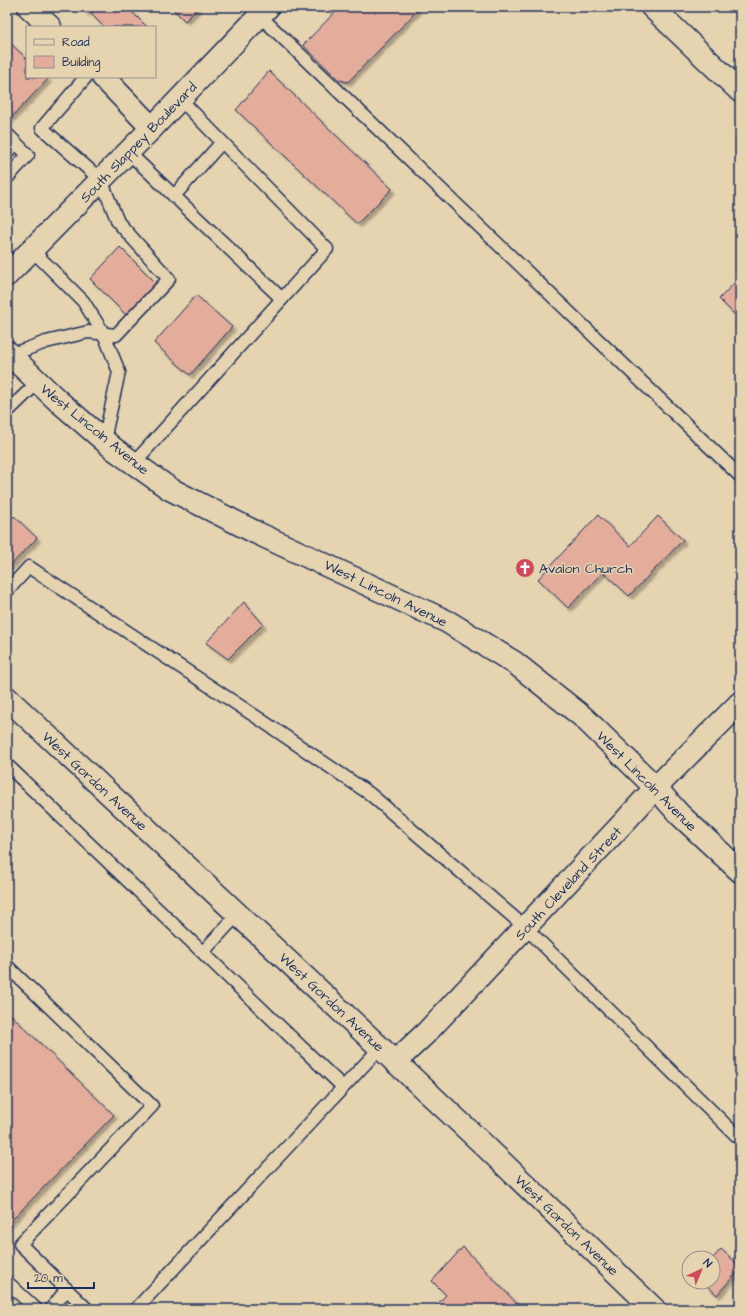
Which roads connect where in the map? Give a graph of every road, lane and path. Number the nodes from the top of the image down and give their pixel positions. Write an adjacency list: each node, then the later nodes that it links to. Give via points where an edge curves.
1 (29, 7): 4 (street)
2 (652, 7): 7 (street)
3 (264, 11): 8 (street, South Slappey Boulevard); 27 (lane)
4 (49, 26)
5 (85, 78): 16 (lane, via 42,128)
6 (104, 78): 9 (street)
7 (740, 91)
8 (180, 100): 9 (street, South Slappey Boulevard); 11 (lane)
9 (152, 128): 13 (street, South Slappey Boulevard)
10 (7, 134): 12 (lane)
11 (222, 142): 17 (lane); 20 (lane, via 327,249)
12 (16, 143): 14 (lane); 15 (lane, via 28,155)
13 (128, 152): 16 (street, South Slappey Boulevard); 17 (lane)
14 (7, 153)
15 (7, 178)
16 (101, 180): 18 (street, South Slappey Boulevard); 21 (lane, via 118,222 170,278 116,335)
17 (174, 196): 20 (lane)
18 (32, 250): 19 (street, South Slappey Boulevard); 21 (lane, via 82,301)
19 (10, 266)
20 (282, 299): 26 (lane)
21 (104, 334): 22 (lane, via 81,333); 25 (lane, via 119,372)
22 (9, 354): 23 (street, West Lincoln Avenue)
23 (38, 382): 24 (lane); 25 (street, West Lincoln Avenue)
24 (7, 412)
25 (104, 440): 26 (street, West Lincoln Avenue)
26 (134, 463): 32 (street, West Lincoln Avenue, via 170,489 257,533 448,622 508,659 583,717)
27 (740, 476)
28 (7, 591): 35 (lane, via 29,568 370,794)
29 (7, 698): 34 (street, West Gordon Avenue)
30 (740, 703): 32 (street, South Cleveland Street)
31 (7, 765): 36 (lane)
32 (656, 787): 33 (street, West Lincoln Avenue, via 680,815); 35 (street, South Cleveland Street)
33 (740, 871)
34 (238, 914): 36 (lane); 38 (street, West Gordon Avenue)
35 (525, 927): 38 (street, South Cleveland Street, via 426,1032); 40 (lane)
36 (203, 952): 39 (lane)
37 (7, 966): 42 (lane, via 152,1106 20,1244)
38 (388, 1055): 39 (lane); 47 (street, West Gordon Avenue)
39 (343, 1087): 46 (lane)
40 (740, 1139)
41 (7, 1282): 43 (lane)
42 (67, 1290): 44 (lane); 45 (lane)
43 (36, 1309)
44 (51, 1309)
45 (87, 1309)
46 (136, 1309)
47 (654, 1309)

